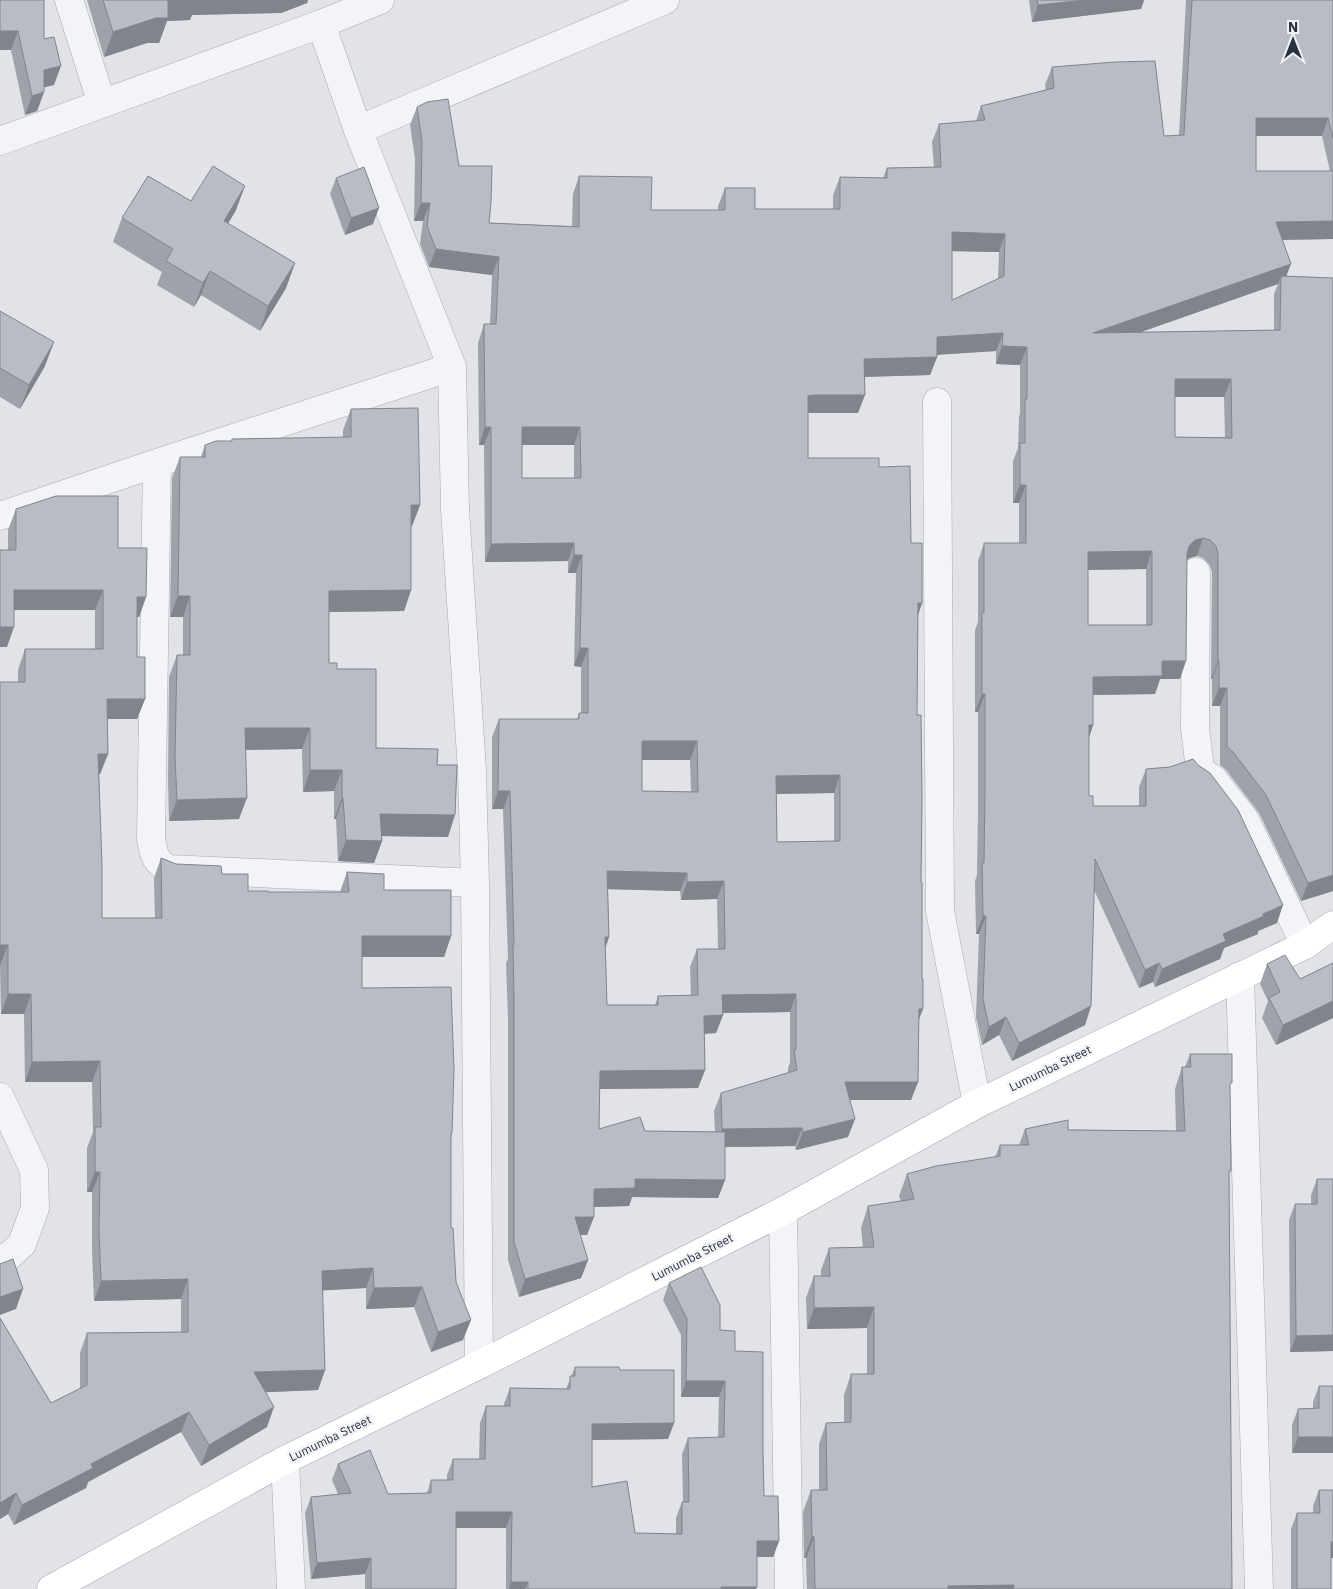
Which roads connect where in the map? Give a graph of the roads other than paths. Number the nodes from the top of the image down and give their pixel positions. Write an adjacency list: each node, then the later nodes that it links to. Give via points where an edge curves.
1 (69, 0): 5 (street)
2 (380, 0): 4 (street)
3 (665, 0): 6 (street)
4 (321, 24): 5 (street); 6 (street)
5 (102, 104): 7 (street)
6 (358, 130): 8 (street)
7 (0, 141)
8 (452, 366): 10 (street); 13 (street, via 455,509 472,771)
9 (937, 402): 18 (street, via 940,911)
10 (157, 463): 11 (street); 13 (street, via 151,839 154,856 160,865 169,869)
11 (0, 516)
12 (1196, 572): 15 (street, via 1195,728 1200,770 1214,780 1245,820)
13 (475, 883): 21 (street)
14 (1333, 926): 15 (main road, Lumumba Street)
15 (1305, 945): 16 (main road, Lumumba Street)
16 (1240, 976): 18 (main road, Lumumba Street); 26 (street)
17 (0, 1097): 20 (street, via 34,1170 35,1208 22,1244 9,1256)
18 (977, 1104): 19 (main road, Lumumba Street)
19 (783, 1211): 21 (main road, Lumumba Street); 25 (street)
20 (0, 1259)
21 (479, 1365): 22 (main road, Lumumba Street)
22 (285, 1460): 23 (main road, Lumumba Street); 24 (street)
23 (52, 1589)
24 (291, 1589)
25 (789, 1589)
26 (1259, 1589)

